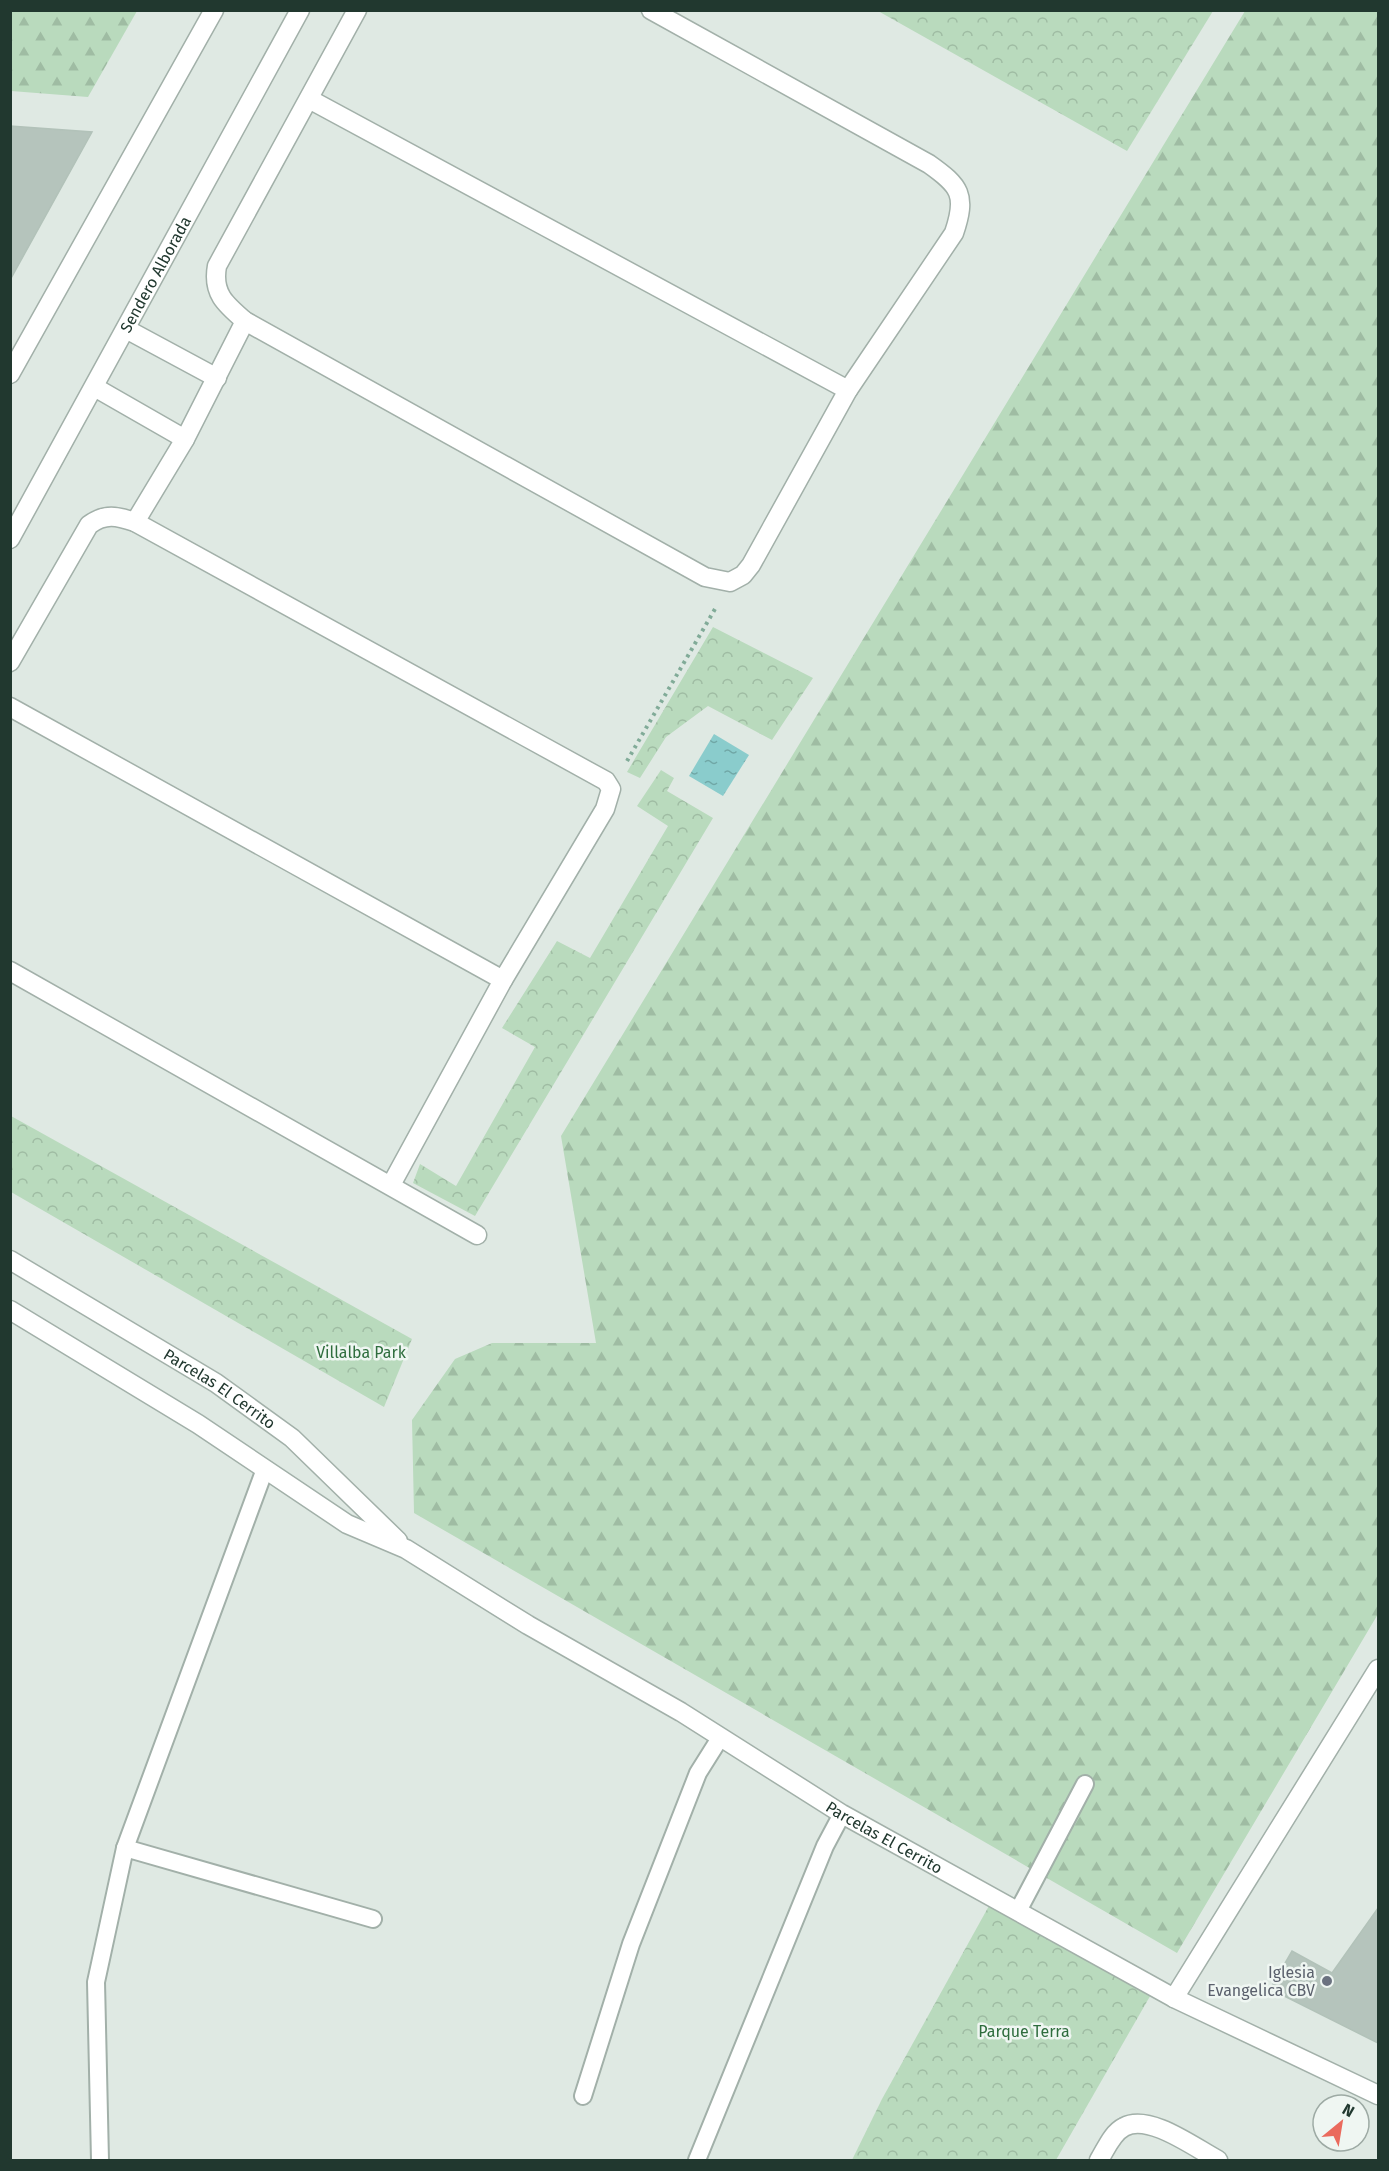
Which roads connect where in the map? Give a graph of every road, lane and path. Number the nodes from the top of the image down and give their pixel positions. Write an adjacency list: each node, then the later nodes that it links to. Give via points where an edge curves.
1 (214, 10): 8 (street)
2 (300, 10): 7 (street, Sendero Alborada)
3 (357, 10): 5 (street)
4 (651, 10): 11 (street, via 929,164 957,189 962,210 954,233)
5 (309, 99): 6 (street, via 217,266 215,286); 11 (street)
6 (244, 321): 9 (street); 15 (street, via 705,577)
7 (126, 329): 9 (street); 10 (street, Sendero Alborada)
8 (10, 374)
9 (217, 378): 12 (street)
10 (96, 388): 12 (street); 14 (street, Sendero Alborada)
11 (848, 390): 15 (street, via 751,565)
12 (184, 439): 13 (street)
13 (135, 522): 16 (street, via 108,516 89,525); 18 (street, via 596,774)
14 (10, 539)
15 (730, 582): 18 (path)
16 (10, 662)
17 (10, 707): 20 (street)
18 (611, 789): 20 (street, via 605,809)
19 (10, 971): 21 (street)
20 (503, 980): 21 (street)
21 (391, 1185): 22 (street)
22 (477, 1235)
23 (10, 1260): 26 (street, Parcelas El Cerrito, via 216,1383 292,1438)
24 (10, 1310): 25 (street, Parcelas El Cerrito)
25 (265, 1468): 26 (street, Parcelas El Cerrito, via 347,1524); 31 (lane)
26 (406, 1548): 28 (street, Parcelas El Cerrito)
27 (1378, 1669): 34 (street)
28 (720, 1738): 30 (street, Parcelas El Cerrito); 36 (lane, via 698,1773 632,1944)
29 (1085, 1784): 32 (lane)
30 (842, 1814): 32 (street, Parcelas El Cerrito); 38 (lane, via 825,1846)
31 (125, 1848): 33 (lane); 37 (lane, via 96,1982)
32 (1018, 1911): 34 (street, Parcelas El Cerrito)
33 (373, 1919)
34 (1174, 1998): 35 (street, Parcelas El Cerrito)
35 (1378, 2095)
36 (583, 2096)
37 (100, 2160)
38 (697, 2160)
39 (1099, 2160): 40 (street, via 1120,2130 1140,2124 1155,2125)
40 (1218, 2160)

